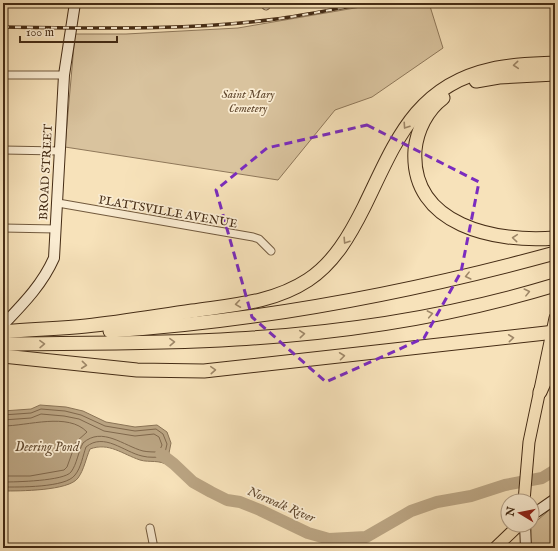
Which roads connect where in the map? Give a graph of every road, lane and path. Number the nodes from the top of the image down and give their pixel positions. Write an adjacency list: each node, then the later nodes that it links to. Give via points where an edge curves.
1 (75, 3): 5 (street, BROAD STREET)
2 (555, 63): 17 (highway, one-way to 17, via 482,71 458,80 432,98 411,118 403,130 358,220 337,253 316,275 291,290 244,303 88,326)
3 (555, 74): 11 (highway, one-way to 3, via 520,239 496,236 470,229 451,220 427,197 418,178 415,158 419,132 428,114 440,100 456,89 489,78)
4 (3, 75): 5 (street)
5 (64, 75): 7 (street, BROAD STREET)
6 (3, 150): 7 (street)
7 (60, 151): 8 (street, BROAD STREET)
8 (58, 203): 10 (street, BROAD STREET); 12 (street, PLATTSVILLE AVENUE, via 259,239)
9 (3, 228): 10 (street)
10 (56, 228): 16 (street, BROAD STREET, via 54,258 46,275 35,292)
11 (554, 238)
12 (271, 251)
13 (553, 254): 17 (highway, one-way to 17, via 436,283 295,311 145,328 81,332)
14 (549, 287): 19 (highway, one-way to 14, via 190,341 308,333 402,320)
15 (555, 318): 18 (main road)
16 (3, 325)
17 (9, 332)
18 (553, 333): 20 (highway, one-way to 18, via 137,370 204,371); 22 (main road)
19 (3, 344)
20 (3, 356)
21 (555, 358): 22 (highway)
22 (540, 392): 23 (main road, via 530,438)
23 (525, 493)
24 (555, 499): 25 (street)
25 (540, 509)
26 (150, 528): 29 (street)
27 (510, 533): 30 (main road)
28 (525, 533): 31 (street)
29 (154, 548)
30 (495, 548)
31 (526, 548)

